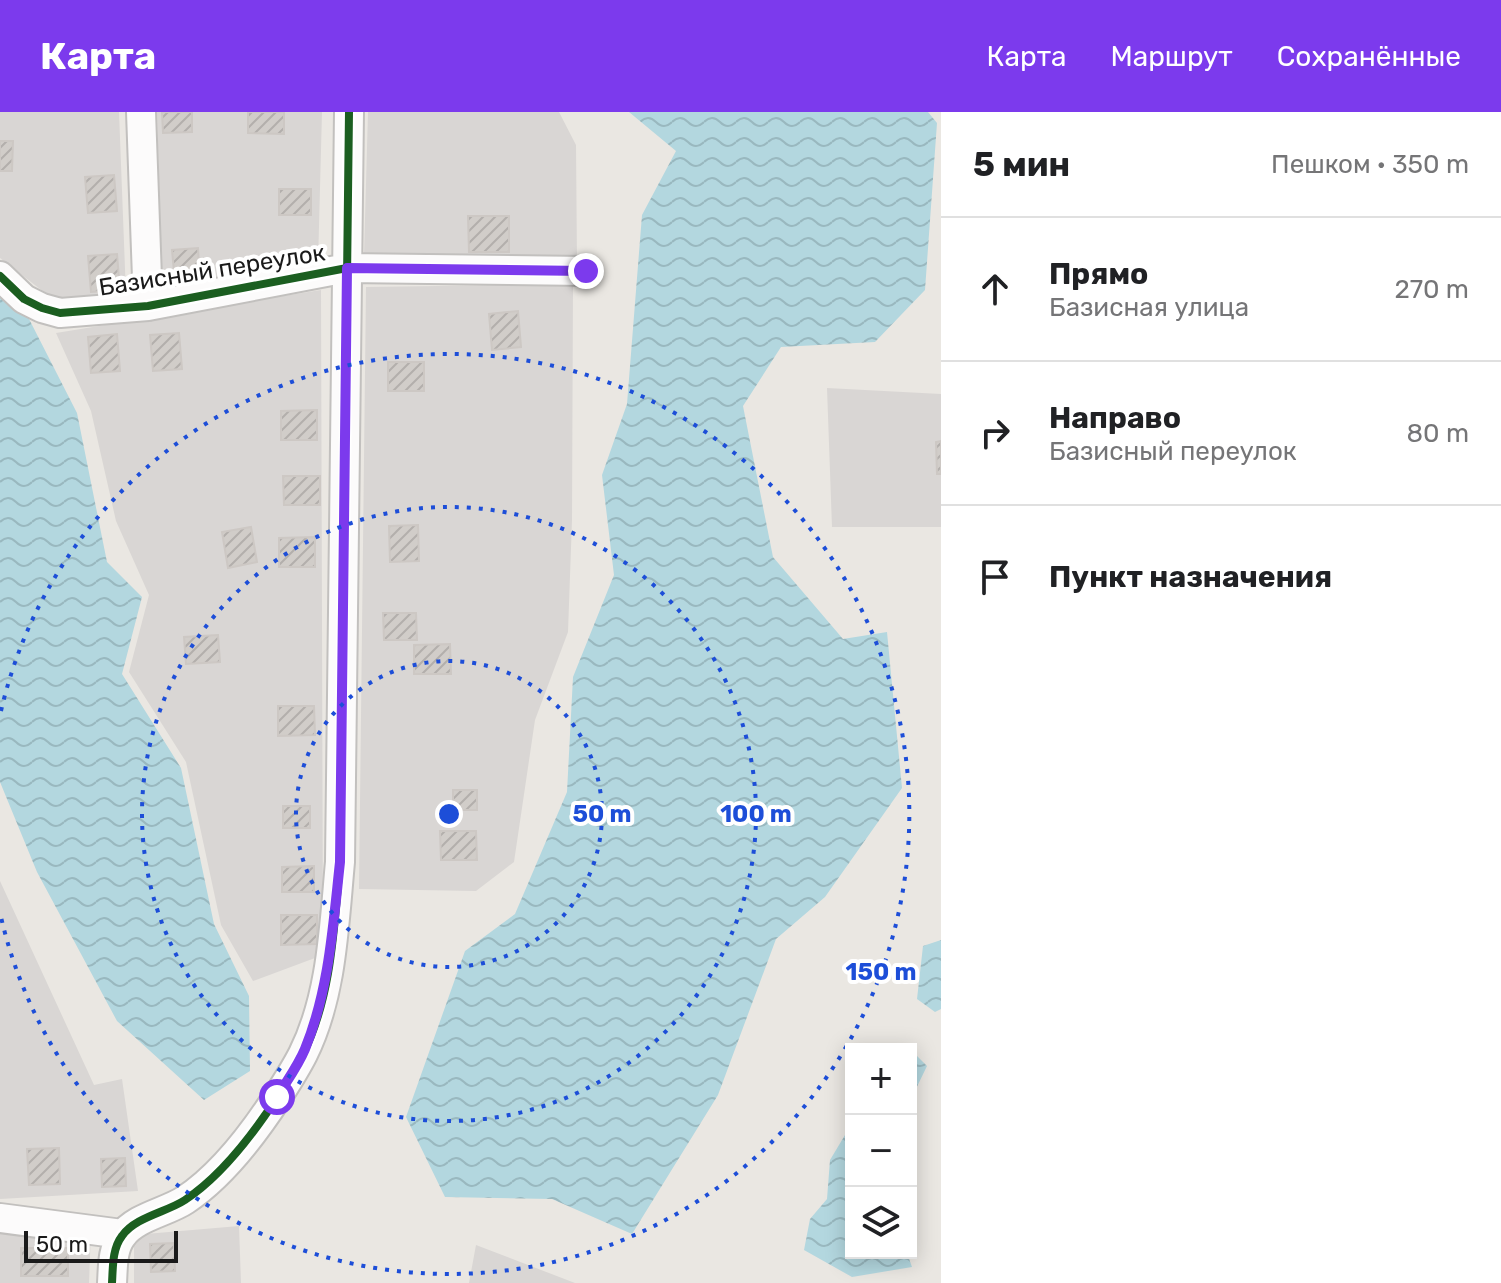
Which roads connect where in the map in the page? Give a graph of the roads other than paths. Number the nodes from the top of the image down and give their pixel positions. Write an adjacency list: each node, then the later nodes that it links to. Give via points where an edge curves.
1 (141, 112): 6 (street)
2 (349, 112): 3 (street)
3 (347, 268): 4 (street, Базисный переулок); 6 (street, Базисный переулок); 8 (street, via 340,862 319,1010 304,1053 243,1144 184,1201)
4 (586, 271)
5 (0, 276): 6 (street, Базисный переулок, via 24,299 60,313)
6 (148, 306)
7 (0, 1218): 8 (street)
8 (122, 1234): 9 (street)
9 (112, 1283)

